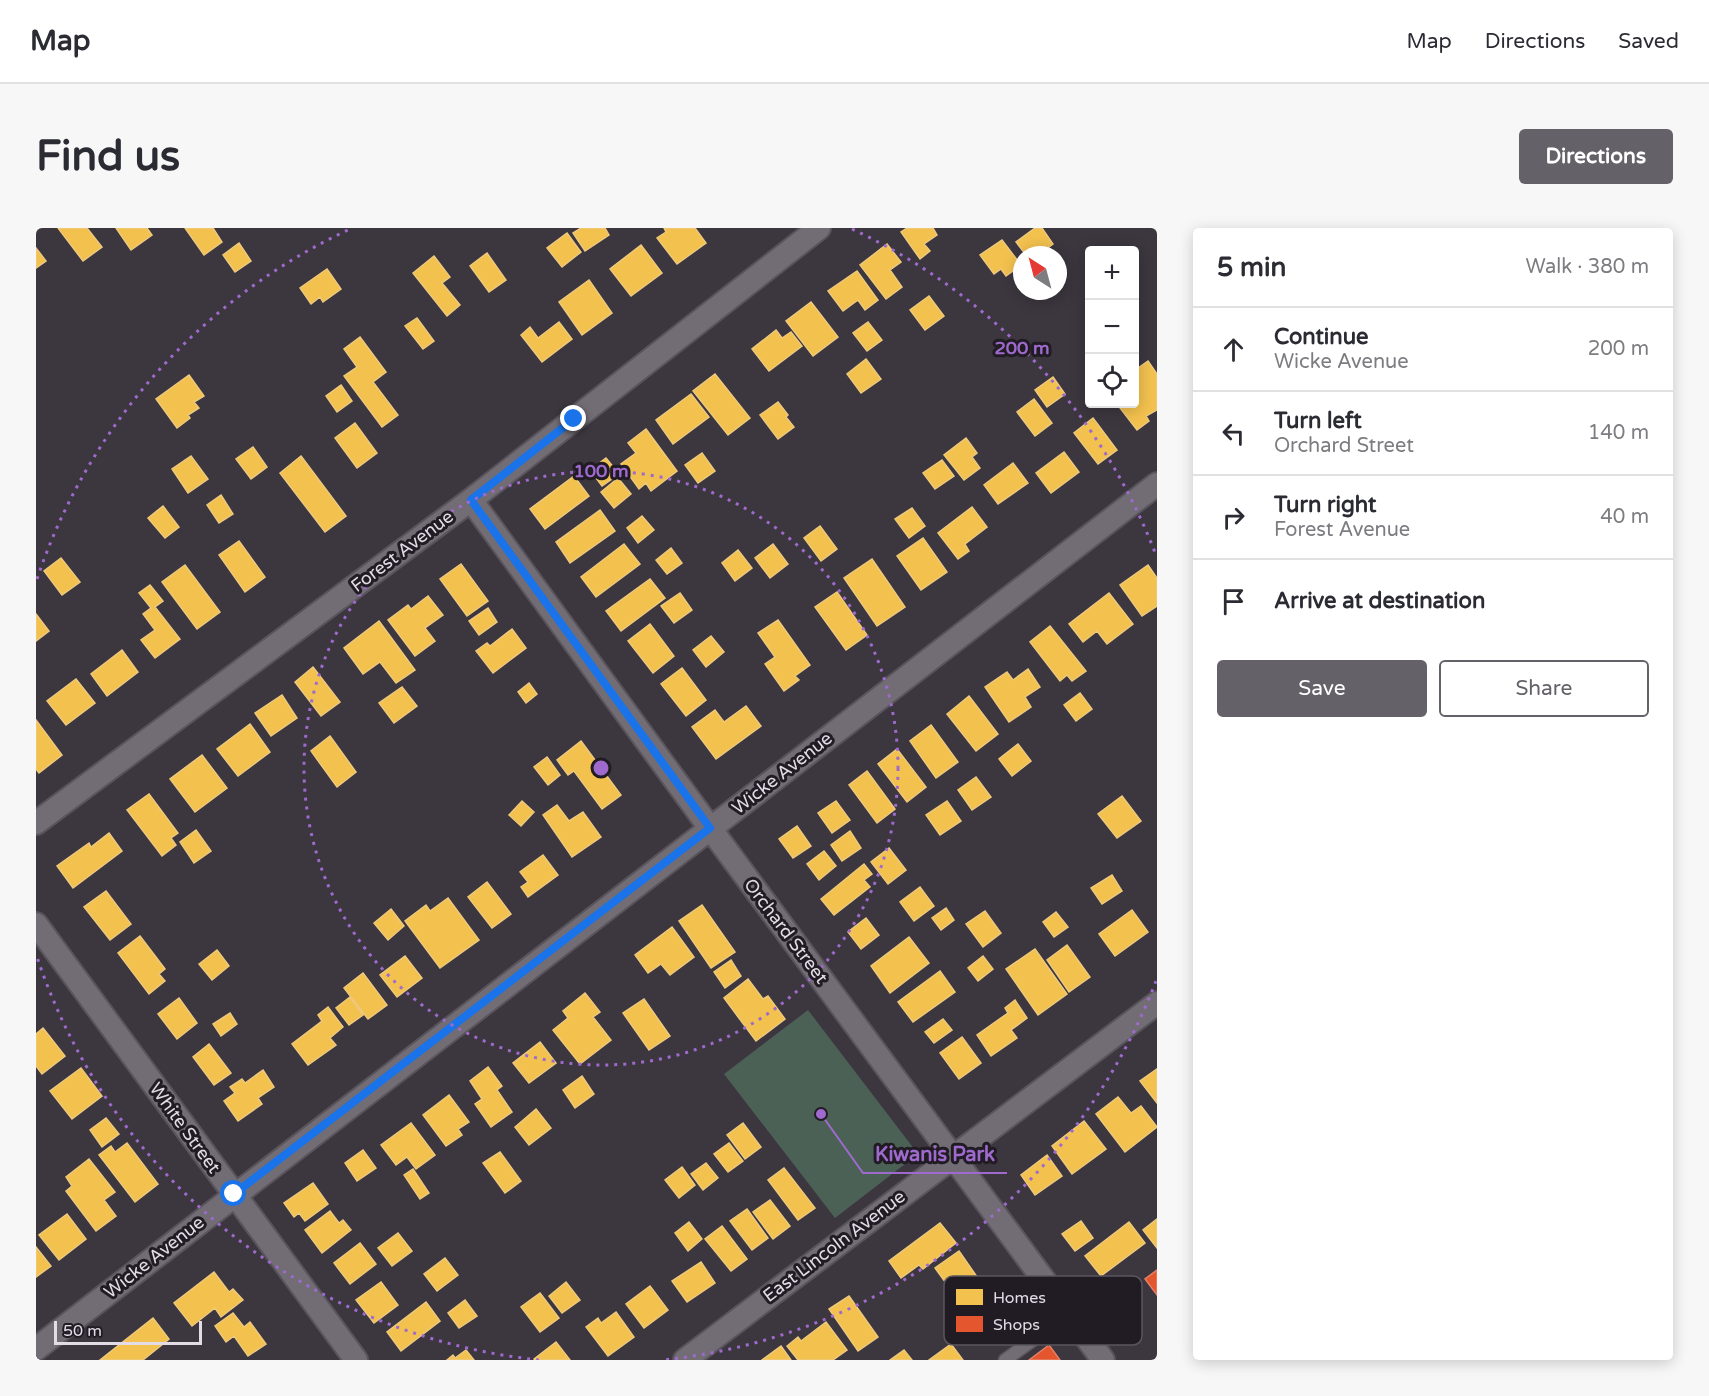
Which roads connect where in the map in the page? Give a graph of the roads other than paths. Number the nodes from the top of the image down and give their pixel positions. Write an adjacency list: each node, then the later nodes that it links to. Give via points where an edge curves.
1 (819, 228): 3 (street, Forest Avenue)
2 (1157, 484): 5 (street, Wicke Avenue)
3 (471, 500): 4 (street, Forest Avenue); 5 (street, Orchard Street)
4 (36, 823)
5 (710, 828): 8 (street, Orchard Street); 9 (street, Wicke Avenue)
6 (36, 924): 9 (street, White Street)
7 (1157, 1003): 8 (street, East Lincoln Avenue)
8 (953, 1156): 10 (street, Orchard Street); 15 (street, East Lincoln Avenue)
9 (234, 1194): 13 (street, Wicke Avenue); 14 (street, White Street)
10 (1041, 1276)
11 (1026, 1345): 16 (lane)
12 (1092, 1345): 17 (street, Orchard Street)
13 (36, 1348)
14 (356, 1360)
15 (685, 1360)
16 (1005, 1360)
17 (1103, 1360)

